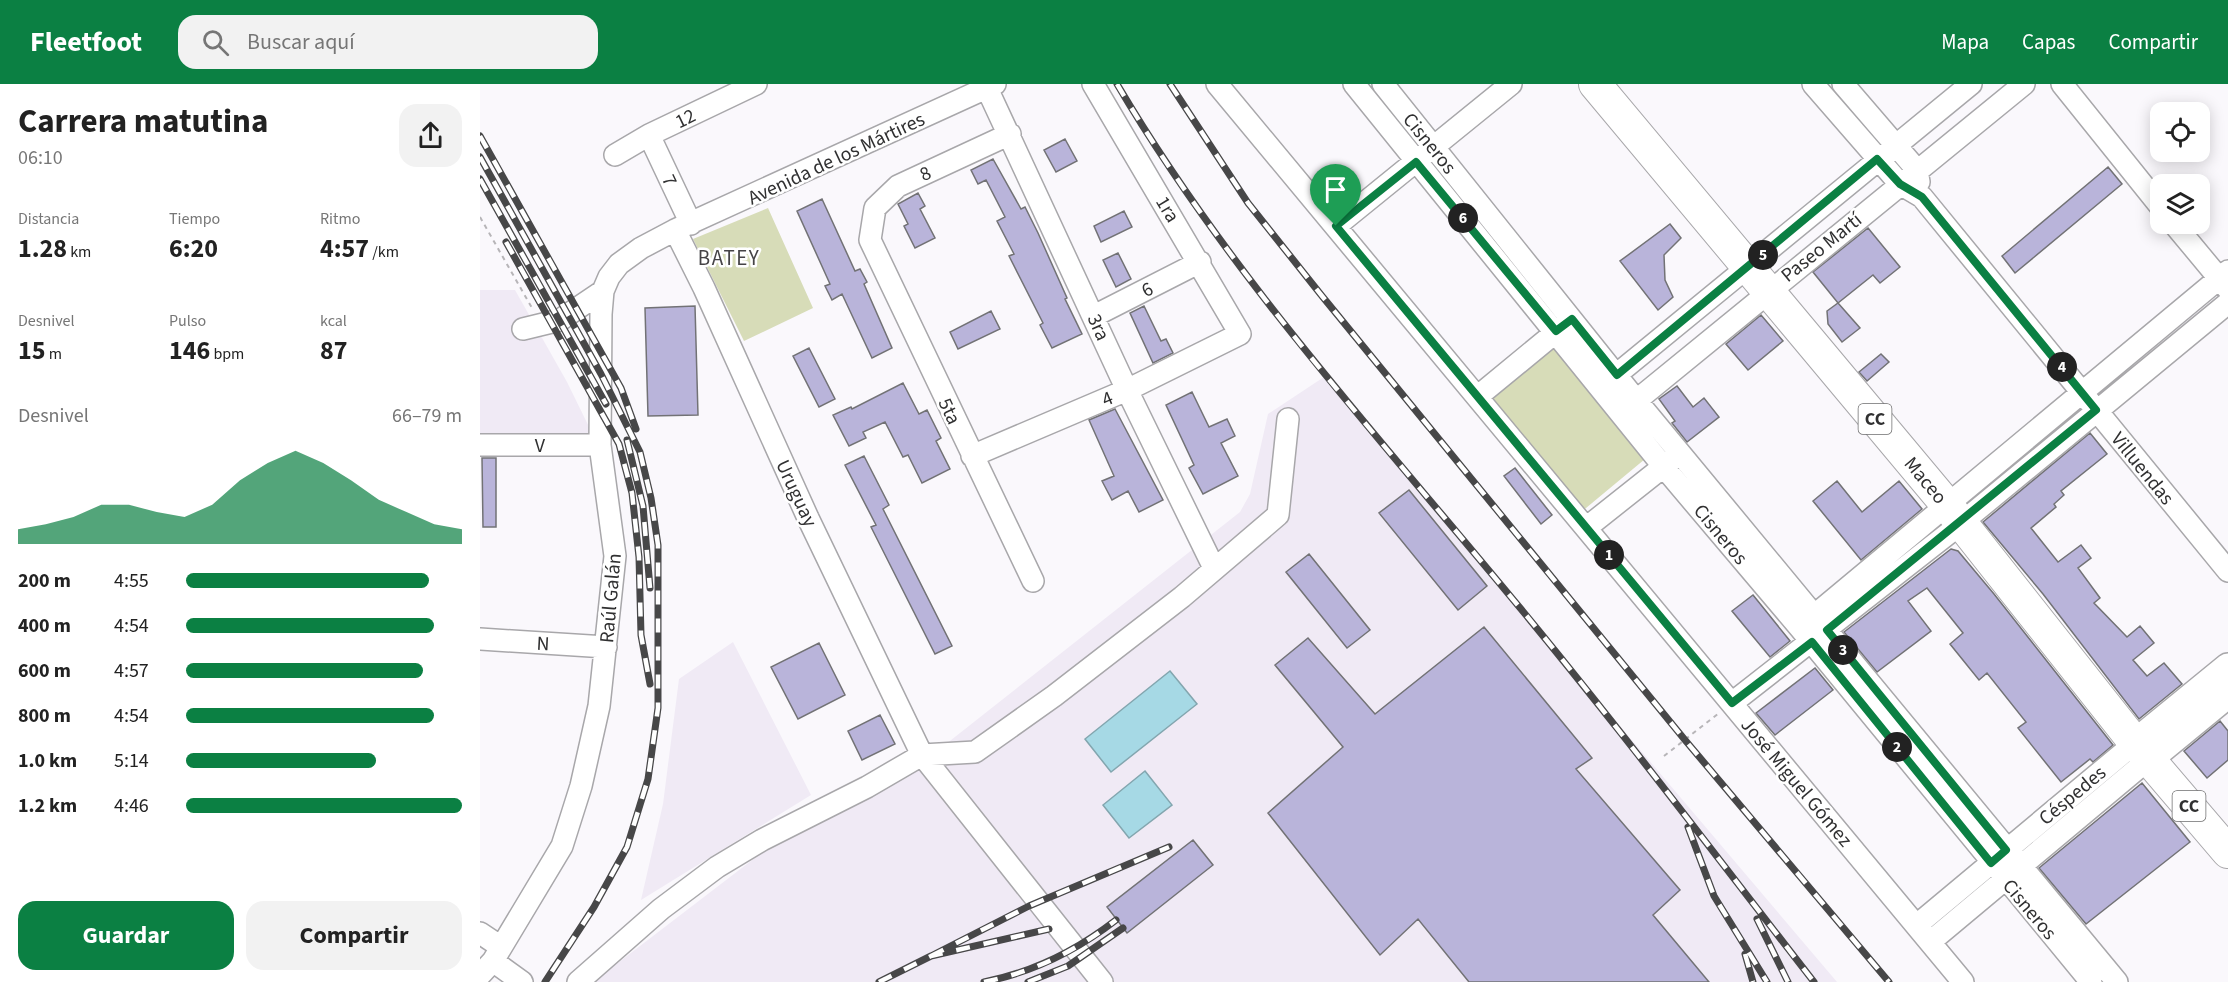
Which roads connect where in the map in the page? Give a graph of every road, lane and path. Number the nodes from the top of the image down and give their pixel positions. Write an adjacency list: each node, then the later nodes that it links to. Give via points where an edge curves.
1 (756, 84): 15 (street, 12)
2 (1094, 84): 30 (street, 1ra)
3 (1217, 84): 26 (street, José Miguel Gómez)
4 (1354, 84): 20 (street, Cisneros)
5 (1383, 84): 17 (street, Cisneros)
6 (1511, 84): 17 (street)
7 (1595, 84): 31 (highway, Maceo / CC)
8 (1813, 84): 19 (street, Villuendas)
9 (1843, 84): 16 (street)
10 (1971, 84): 16 (street, Paseo Martí)
11 (2024, 84): 21 (street, Paseo Martí)
12 (2062, 84): 23 (street)
13 (989, 85): 14 (street, 3ra); 27 (street, Avenida de los Mártires)
14 (1010, 134): 29 (street, 8, via 884,196 875,208); 35 (street, 3ra)
15 (649, 135): 18 (street, 12); 27 (street, 7)
16 (1894, 144): 19 (street, Paseo Martí); 21 (street)
17 (1434, 147): 20 (street); 36 (street, Cisneros)
18 (615, 155)
19 (1877, 159): 22 (street, Villuendas); 31 (street, Paseo Martí)
20 (1416, 162): 26 (street); 36 (street, Cisneros)
21 (1917, 170): 22 (street, Paseo Martí); 24 (street, Villuendas)
22 (1900, 184): 24 (street, Villuendas); 31 (street, Paseo Martí)
23 (2150, 194)
24 (1922, 197): 41 (street, Villuendas)
25 (480, 217): 37 (path)
26 (1336, 226): 42 (street, José Miguel Gómez)
27 (683, 227): 33 (street, Raúl Galán, via 619,264); 63 (street, Uruguay, via 704,288 807,518)
28 (2183, 234): 32 (street)
29 (870, 240): 49 (street, 5ta)
30 (1200, 262): 35 (street, 6); 38 (street, 1ra)
31 (1758, 279): 39 (street, Paseo Martí); 43 (street, Paseo Martí); 51 (highway, Maceo / CC)
32 (2225, 280): 41 (street)
33 (603, 291): 37 (street, via 568,315); 47 (street, Raúl Galán)
34 (2228, 303): 44 (street)
35 (1094, 316): 40 (street, 3ra)
36 (1564, 325): 39 (street, Cisneros); 42 (street)
37 (532, 327)
38 (1240, 334): 40 (street, 4)
39 (1609, 381): 43 (street, Cisneros)
40 (1127, 390): 49 (street, 4); 53 (street, 3ra)
41 (2083, 392): 44 (street, Villuendas); 51 (street)
42 (1477, 397): 52 (street, José Miguel Gómez)
43 (1628, 407): 48 (street, Cisneros); 50 (street, Cisneros)
44 (2096, 410): 51 (street); 54 (street, Villuendas)
45 (1288, 419): 53 (street, via 1278,516)
46 (480, 445): 47 (street, V)
47 (600, 445): 58 (street, Raúl Galán, via 615,556)
48 (1680, 453): 50 (street); 56 (street, Cisneros)
49 (972, 456): 55 (street, 5ta)
50 (1663, 466): 52 (street); 56 (street, Cisneros)
51 (1954, 514): 56 (street); 62 (highway, Maceo / CC)
52 (1586, 528): 61 (street, José Miguel Gómez)
53 (1214, 568): 63 (street, via 1063,689 975,752)
54 (2228, 571)
55 (1033, 581)
56 (1814, 629): 61 (street); 66 (street, Cisneros)
57 (480, 639): 58 (street, N)
58 (606, 647): 71 (street, Raúl Galán, via 584,774 562,846)
59 (2228, 667): 62 (main road, Céspedes)
60 (2228, 694): 62 (main road, Céspedes)
61 (1732, 703): 64 (path); 68 (street, José Miguel Gómez)
62 (2142, 751): 65 (highway, Maceo / CC); 66 (street, Céspedes); 67 (street, Céspedes)
63 (922, 755): 73 (street, via 717,867 661,909); 74 (street, Uruguay)
64 (1664, 756)
65 (2228, 852)
66 (1999, 857): 67 (street, Cisneros); 68 (street, Céspedes)
67 (2013, 873): 70 (street, Céspedes); 76 (street, Cisneros); 77 (street, Cisneros)
68 (1917, 925): 70 (street, José Miguel Gómez)
69 (480, 933): 71 (street)
70 (1930, 942): 75 (street, José Miguel Gómez)
71 (491, 961): 72 (street)
72 (522, 982)
73 (578, 982)
74 (1102, 982)
75 (1963, 982)
76 (2091, 982)
77 (2117, 982)

